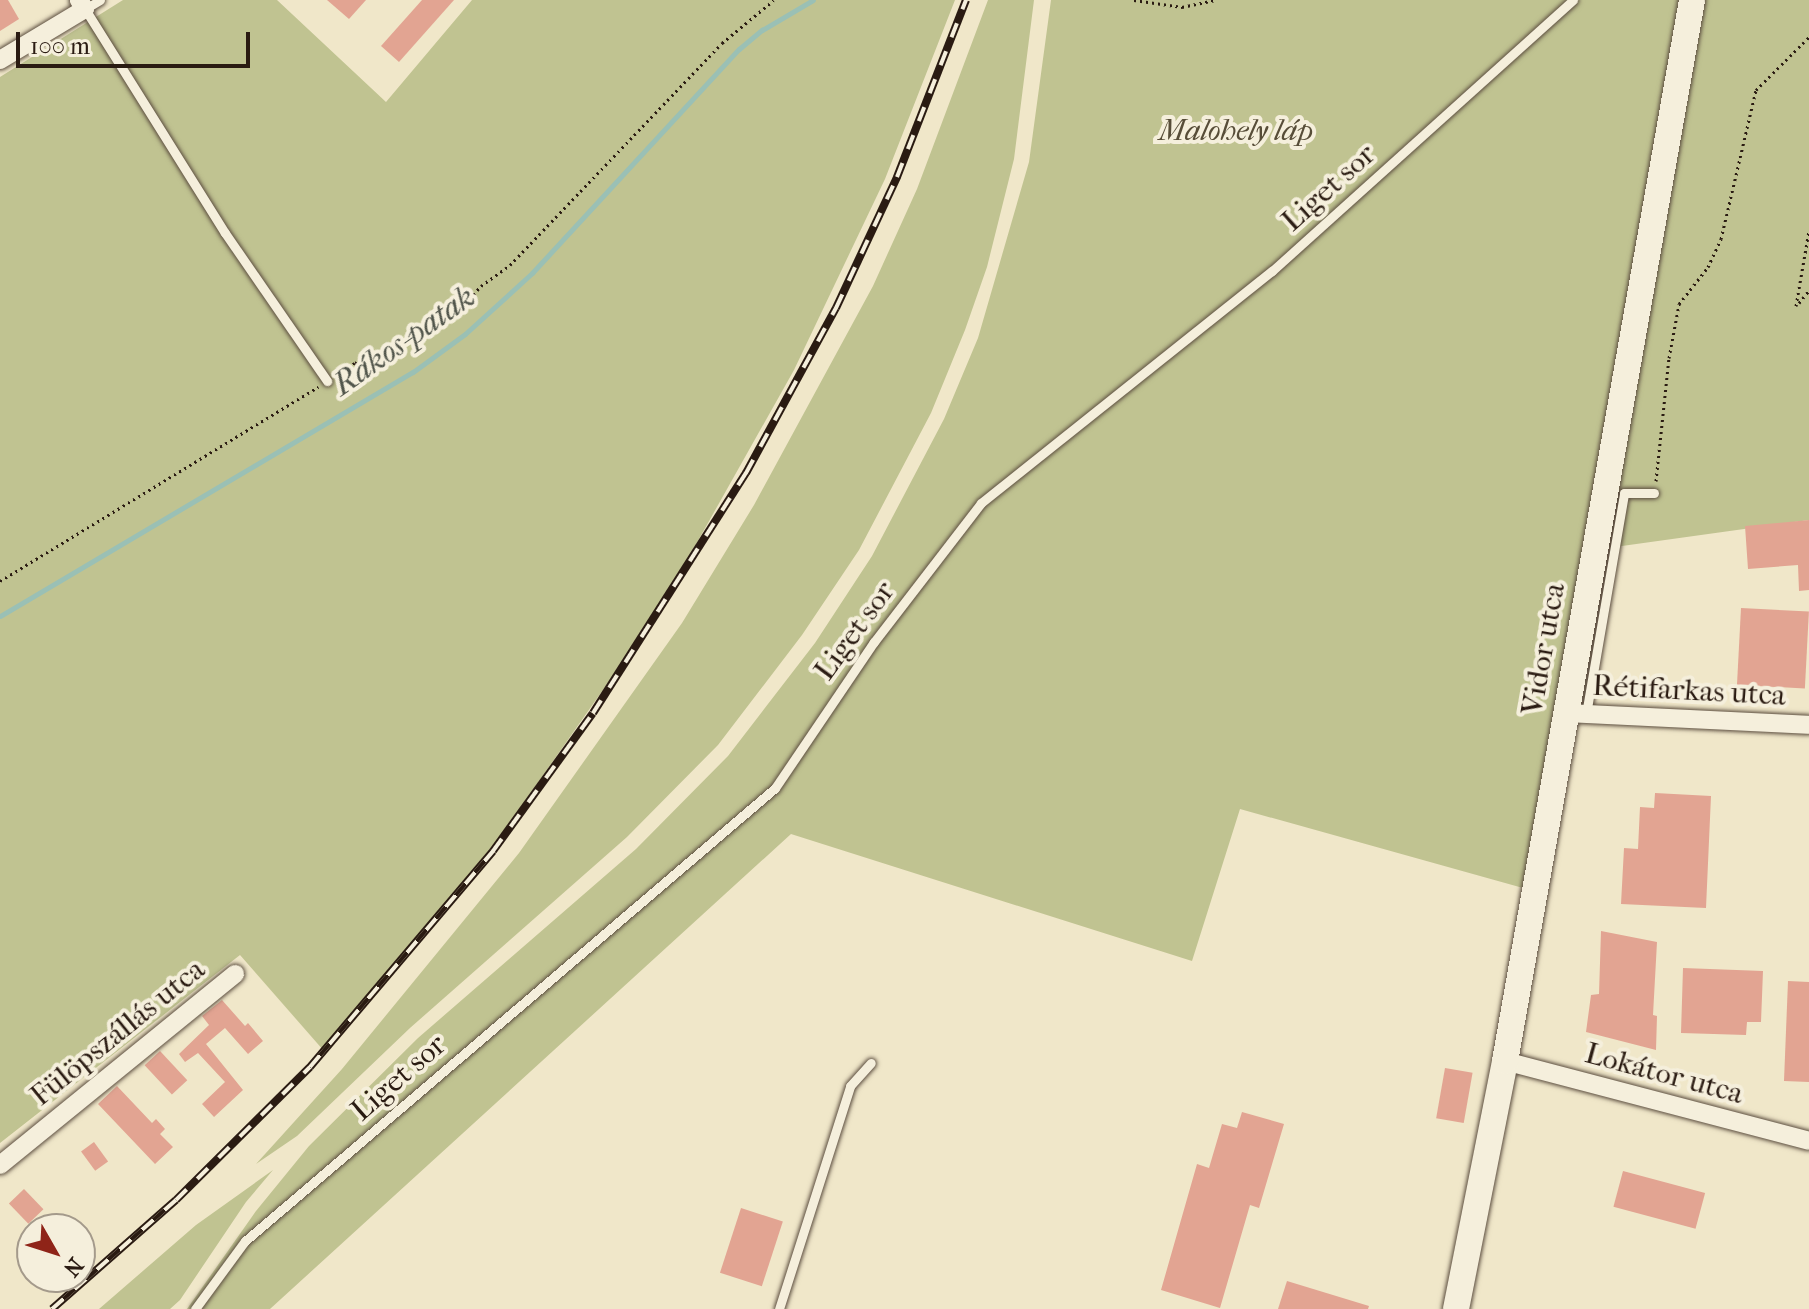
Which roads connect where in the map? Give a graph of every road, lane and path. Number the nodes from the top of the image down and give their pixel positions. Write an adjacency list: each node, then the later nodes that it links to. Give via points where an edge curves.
1 (774, 0): 11 (path, via 722,43 458,313)
2 (1134, 0): 3 (path, via 1182,7)
3 (1215, 0)
4 (1573, 0): 21 (lane, Liget sor, via 1272,271 981,503 874,642 775,788 245,1241)
5 (1692, 0): 14 (street, Vidor utca)
6 (88, 3): 8 (street); 11 (lane, via 225,233)
7 (1809, 37): 12 (path, via 1756,90 1721,239 1708,267 1679,304)
8 (0, 60)
9 (1809, 231): 10 (path, via 1796,306)
10 (1809, 290)
11 (327, 381): 13 (path)
12 (1654, 493): 14 (lane, via 1624,493)
13 (0, 581)
14 (1576, 713): 15 (street, Rétifarkas utca); 17 (street, Vidor utca)
15 (1809, 725)
16 (235, 974): 20 (street, Fülöpszállás utca)
17 (1505, 1061): 19 (street, Lokátor utca); 23 (street, Vidor utca)
18 (871, 1063): 22 (lane, via 850,1086)
19 (1809, 1141)
20 (0, 1165)
21 (195, 1309)
22 (779, 1309)
23 (1456, 1309)

